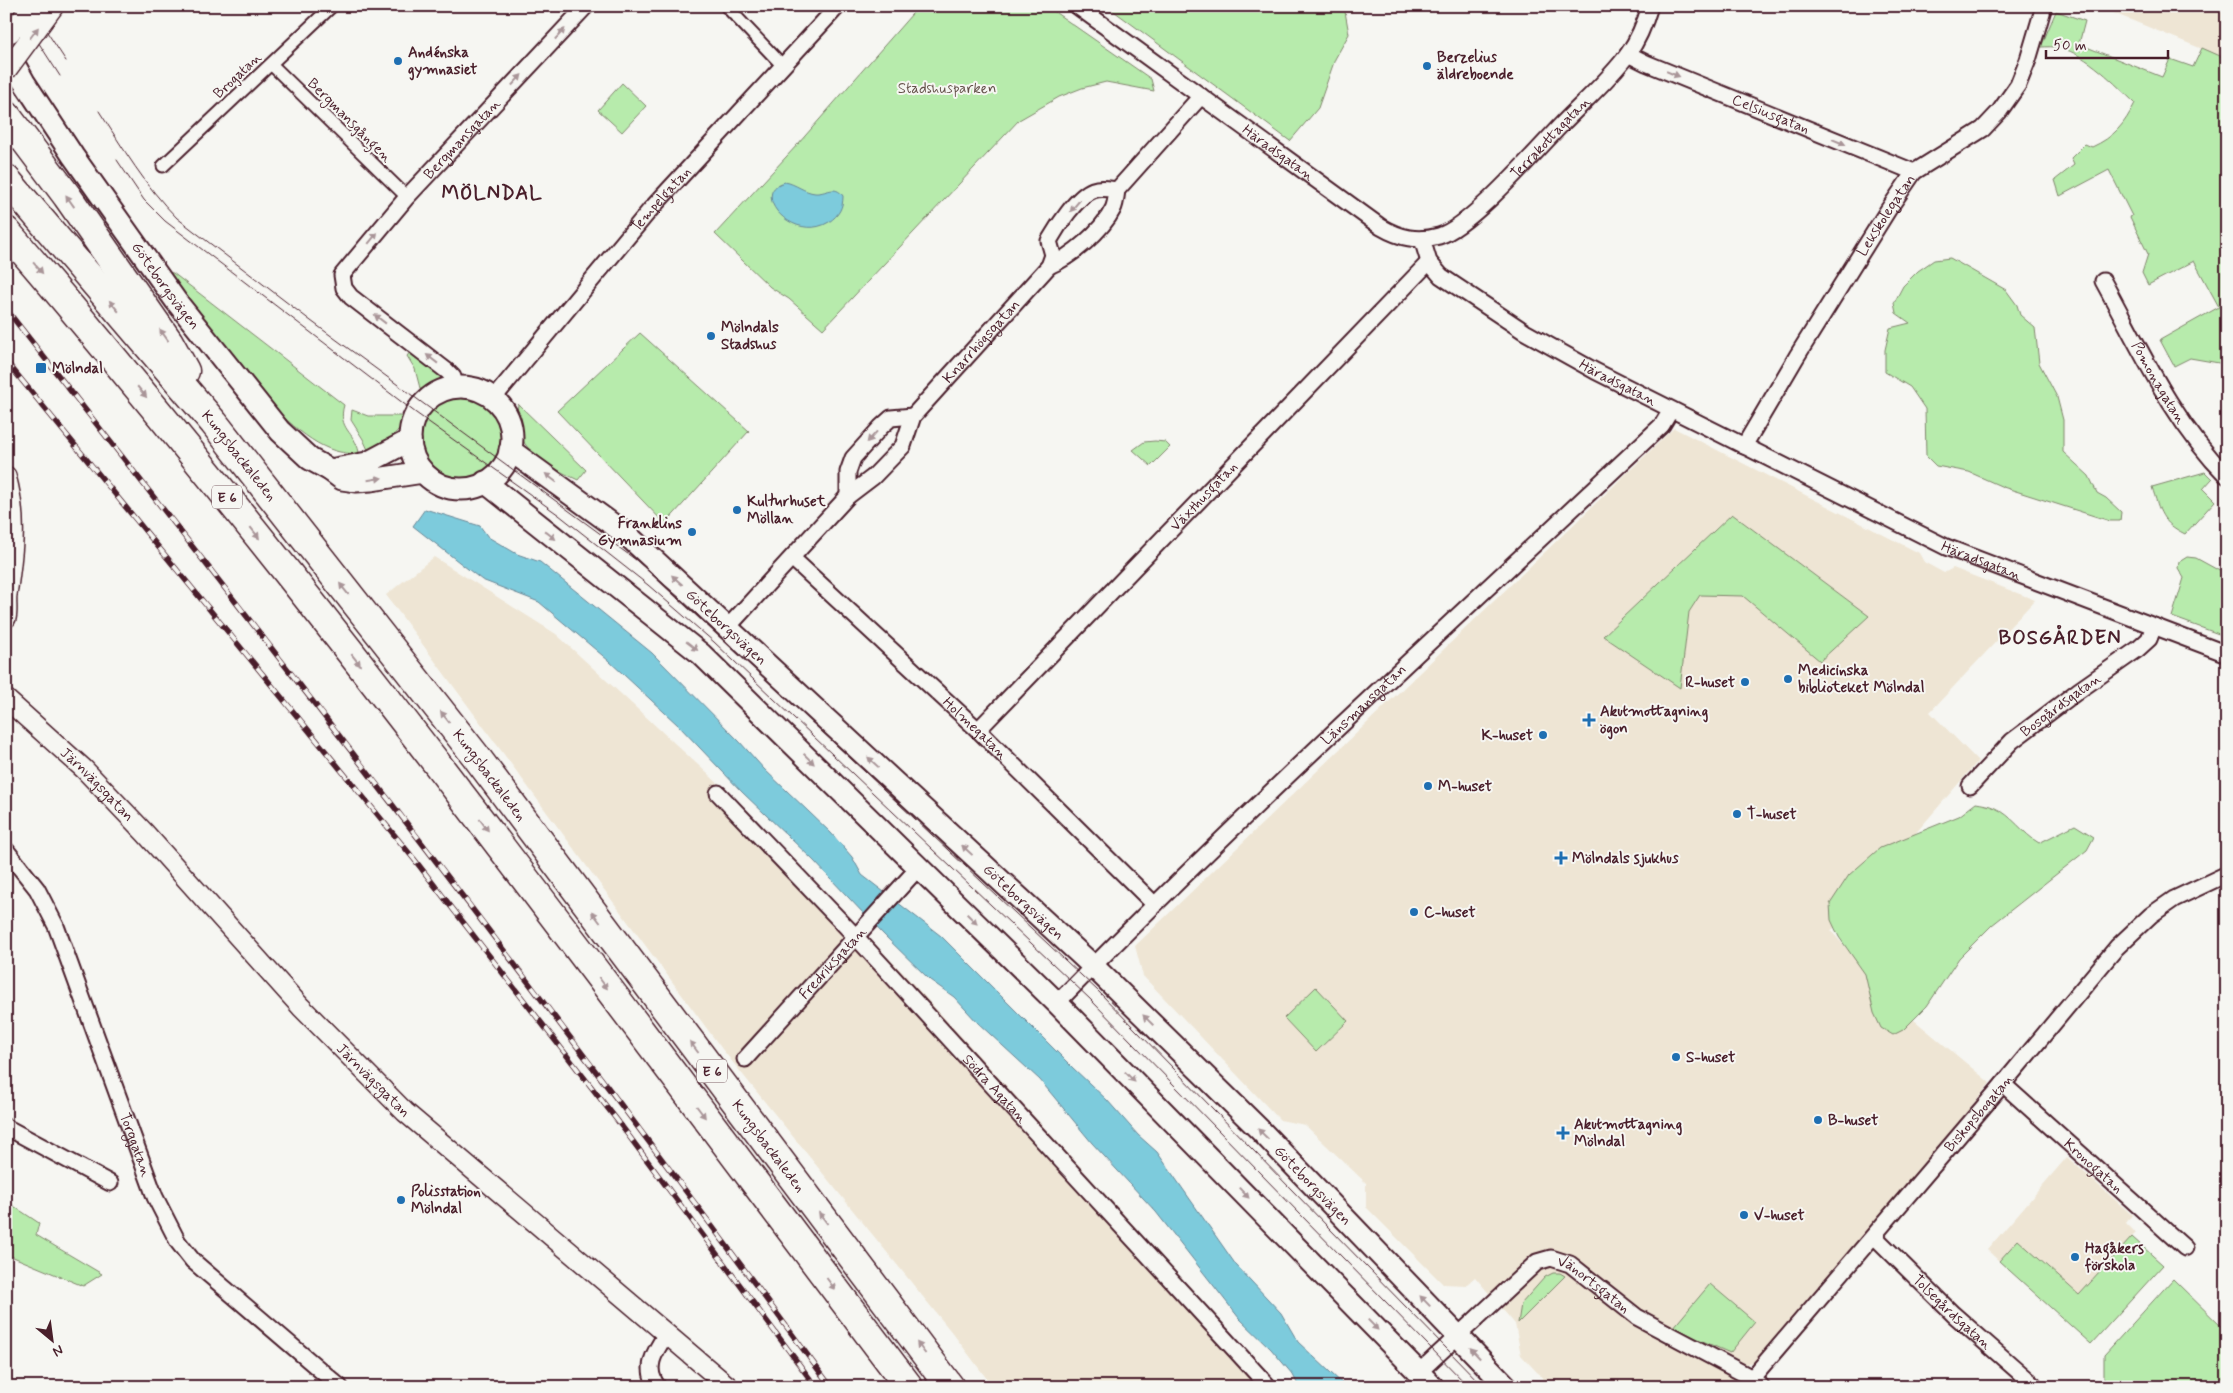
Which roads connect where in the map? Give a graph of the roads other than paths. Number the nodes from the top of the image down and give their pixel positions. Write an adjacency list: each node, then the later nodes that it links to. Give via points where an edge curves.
1 (32, 6): 10 (street, bridge)
2 (54, 6): 16 (street, one-way to 2, bridge)
3 (332, 6): 14 (street, Brogatan)
4 (586, 6): 24 (street, Bergmansgatan, one-way to 4)
5 (726, 6): 15 (street)
6 (838, 6): 15 (street, Tempelgatan)
7 (1077, 6): 18 (street, Häradsgatan)
8 (1650, 6): 12 (street, Terrakottagatan, via 1646,21)
9 (2044, 6): 21 (street, Lekskolegatan, via 2018,85 1999,112 1983,128)
10 (6, 38)
11 (6, 50): 17 (main road, Göteborgsvägen)
12 (1628, 54): 21 (street, Celsiusgatan, one-way to 21); 26 (street, Terrakottagatan, via 1474,213 1440,236)
13 (6, 62): 17 (main road, Göteborgsvägen)
14 (271, 64): 20 (street, Brogatan); 24 (street, Bergmansgången)
15 (783, 66): 31 (street, Tempelgatan, via 650,210)
16 (6, 70)
17 (24, 82): 38 (main road, Göteborgsvägen, via 176,301 254,401 293,445)
18 (1200, 96): 23 (street, Knarrhögsgatan); 26 (street, Häradsgatan, via 1381,227 1397,236)
19 (6, 115): 34 (highway, one-way to 19, via 169,342)
20 (163, 166)
21 (1914, 172): 36 (street, Lekskolegatan)
22 (6, 179): 34 (highway, Kungsbackaleden / E 6, one-way to 22)
23 (1117, 190): 28 (street, Knarrhögsgatan, via 1114,208 1105,221 1075,251); 28 (street, one-way to 28, via 1091,190 1079,200 1049,241 1053,255)
24 (407, 197): 30 (street, Bergmansgatan, one-way to 24, via 453,377 447,371 351,297 344,288 342,275)
25 (6, 231): 77 (highway, E 6, one-way to 77, via 185,444 442,769)
26 (1422, 239): 27 (street, Häradsgatan)
27 (1429, 262): 32 (street, Häradsgatan, via 1441,276 1525,332); 52 (street, Växthusgatan)
28 (1049, 266): 33 (street, Knarrhögsgatan)
29 (2103, 281): 41 (street, Pomonagatan, via 2164,393 2206,454)
30 (455, 387): 31 (main road, via 475,389); 35 (main road, via 438,392 423,404 414,417)
31 (493, 399): 37 (main road, via 508,418 512,434)
32 (1671, 410): 36 (street, Häradsgatan); 59 (street, Länsmansgatan, via 1662,425 1284,777)
33 (913, 416): 43 (street, Knarrhögsgatan, via 903,446 873,477); 43 (street, one-way to 43, via 891,418 853,458 848,472)
34 (214, 423): 78 (highway, Kungsbackaleden / E 6, one-way to 34, via 475,755)
35 (410, 440): 38 (main road, via 372,460); 39 (main road, via 414,457)
36 (1744, 446): 47 (street, Häradsgatan, via 1946,547)
37 (510, 450): 42 (main road, via 502,468); 48 (main road, Göteborgsvägen, one-way to 37, via 627,535)
38 (330, 470): 39 (main road, Göteborgsvägen, one-way to 39, via 342,479 356,481)
39 (423, 472): 42 (main road, via 452,488 469,488)
40 (6, 476): 45 (street, via 14,517 14,547)
41 (2227, 476)
42 (485, 482): 57 (main road, one-way to 57, via 701,654)
43 (848, 496): 44 (street, Knarrhögsgatan)
44 (792, 558): 48 (street, Knarrhögsgatan); 52 (street, Holmegatan)
45 (6, 602): 46 (street)
46 (6, 618)
47 (2154, 626): 49 (street, Häradsgatan); 54 (street, Bosgårdsgatan, via 2149,639 2138,649 2020,735)
48 (728, 627): 61 (main road, Göteborgsvägen, one-way to 48)
49 (2227, 654)
50 (6, 699): 53 (street, Järnvägsgatan)
51 (6, 717): 53 (street, Järnvägsgatan)
52 (978, 730): 59 (street, Holmegatan)
53 (50, 740): 69 (street, Järnvägsgatan, via 91,776 300,1007 405,1112)
54 (1970, 786)
55 (718, 793): 60 (street, Södra Ågatan)
56 (6, 850): 74 (street, Torggatan, via 37,889 56,926 156,1197 178,1242 193,1261)
57 (919, 867): 60 (street, Fredriksgatan); 62 (main road, one-way to 62)
58 (2227, 874): 64 (street, Biskopsbogatan, via 2174,899 2151,915 2117,947)
59 (1154, 904): 61 (street, Länsmansgatan)
60 (860, 933): 63 (street, Fredriksgatan); 79 (street, Södra Ågatan)
61 (1093, 966): 62 (street, Länsmansgatan); 70 (main road, Göteborgsvägen, one-way to 61, via 1261,1131)
62 (1058, 1003): 71 (main road, one-way to 71)
63 (745, 1059)
64 (2003, 1084): 67 (street, Biskopsbogatan); 68 (street, Kronogatan)
65 (6, 1127): 66 (street)
66 (110, 1183)
67 (1874, 1236): 72 (street, Biskopsbogatan); 73 (street, Tolsegårdsgatan, via 1953,1314)
68 (2185, 1248)
69 (667, 1333): 75 (street, via 650,1364); 76 (street, Järnvägsgatan)
70 (1459, 1335): 71 (street, Vänortsgatan); 72 (street, Vänortsgatan, via 1537,1262 1551,1258 1570,1264 1637,1318); 80 (main road, Göteborgsvägen, one-way to 70)
71 (1426, 1380)
72 (1757, 1382)
73 (2034, 1384)
74 (340, 1387)
75 (658, 1387)
76 (728, 1387)
77 (909, 1387)
78 (950, 1387)
79 (1269, 1387)
80 (1508, 1387)

